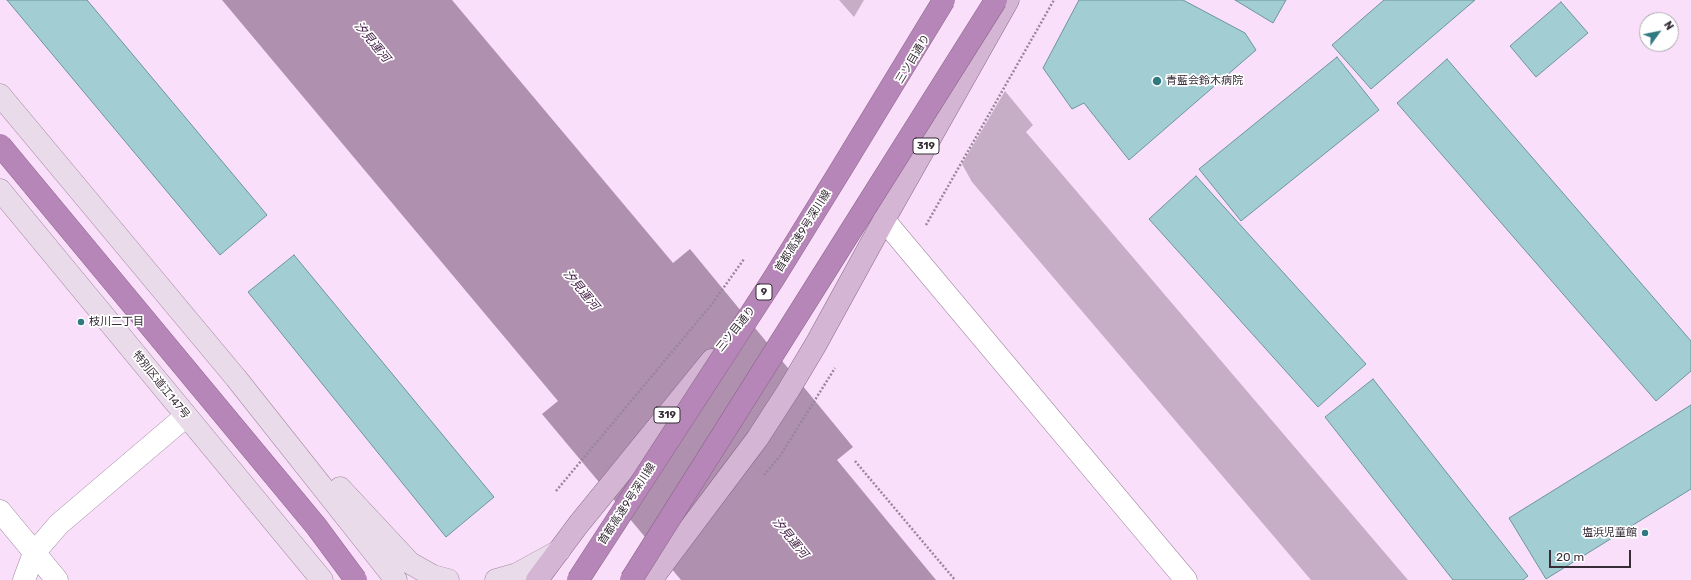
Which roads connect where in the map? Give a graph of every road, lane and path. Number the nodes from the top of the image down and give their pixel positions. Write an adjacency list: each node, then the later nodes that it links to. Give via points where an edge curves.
1 (944, 0): 27 (highway, 首都高速9号深川線 / 9, bridge, via 778,271)
2 (948, 0): 17 (main road, 三ツ目通り / 319, bridge, via 872,128 776,280)
3 (996, 0): 28 (highway, bridge)
4 (1008, 0): 9 (main road, 319)
5 (1054, 0): 10 (path)
6 (0, 95): 12 (street)
7 (0, 145): 22 (highway, bridge, via 311,520)
8 (0, 190): 13 (street, 特別区道江147号)
9 (884, 220): 29 (main road, 319, via 792,384 757,439); 31 (street)
10 (926, 225)
11 (744, 259): 15 (path, via 712,304)
12 (236, 378): 23 (street); 24 (street, via 410,563 433,576)
13 (186, 416): 18 (street, via 59,524); 21 (street, 特別区道江147号)
14 (855, 461): 30 (path)
15 (556, 491)
16 (0, 511): 18 (street)
17 (559, 551): 25 (street, via 517,574); 26 (main road, 三ツ目通り / 319)
18 (34, 552): 19 (street); 20 (street)
19 (24, 580)
20 (57, 580)
21 (322, 580)
22 (356, 580)
23 (396, 580)
24 (448, 580)
25 (496, 580)
26 (537, 580)
27 (578, 580)
28 (631, 580)
29 (651, 580)
30 (955, 580)
31 (1186, 580)

